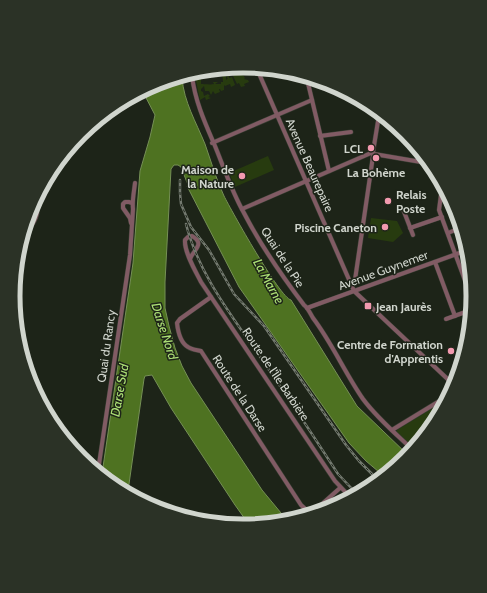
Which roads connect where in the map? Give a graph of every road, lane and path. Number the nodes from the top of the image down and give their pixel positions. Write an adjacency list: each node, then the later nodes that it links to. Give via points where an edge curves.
1 (259, 73): 5 (street, Avenue Beaurepaire)
2 (192, 79): 9 (street, Quai de la Pie, via 198,105)
3 (308, 83): 4 (street)
4 (312, 100): 5 (street); 8 (street)
5 (277, 115): 9 (street); 13 (street, Avenue Beaurepaire)
6 (379, 118): 10 (street)
7 (351, 132): 8 (street)
8 (320, 136): 12 (street)
9 (213, 143): 18 (street, Quai de la Pie)
10 (373, 154): 11 (street); 12 (street); 32 (street)
11 (423, 163)
12 (329, 171): 13 (street)
13 (306, 181): 18 (street); 32 (street, Avenue Beaurepaire)
14 (135, 183): 16 (street, Quai du Rancy)
15 (441, 193): 20 (street, via 439,208)
16 (132, 203): 22 (street, Quai du Rancy); 22 (street, Quai du Rancy, via 127,201 122,208)
17 (38, 209): 21 (street)
18 (242, 209): 34 (street, Quai de la Pie, via 277,269)
19 (403, 209): 23 (street)
20 (442, 217): 23 (street); 25 (street)
21 (32, 224)
22 (132, 224): 42 (street, Quai du Rancy, via 130,255)
23 (410, 228): 26 (street)
24 (456, 230): 25 (street)
25 (448, 233): 28 (street)
26 (412, 235)
27 (463, 252): 28 (street, Avenue Guynemer)
28 (456, 254): 30 (street, Avenue Guynemer); 31 (street)
29 (190, 259): 29 (street, Route de l'Île Barbière, via 191,254 198,248 196,239 192,236 184,242); 33 (street, Route de l'Île Barbière)
30 (435, 262): 32 (street, Avenue Guynemer); 36 (street)
31 (467, 282)
32 (353, 288): 34 (street, Avenue Guynemer); 38 (street)
33 (211, 297): 43 (street, Route de l'Île Barbière); 46 (street, Route de la Darse, via 180,319 177,324 178,332 188,348 201,351 301,504)
34 (307, 308): 40 (street, Quai de la Pie, via 364,399)
35 (467, 312): 36 (street)
36 (455, 316): 37 (street)
37 (446, 319)
38 (450, 381)
39 (442, 399): 40 (street)
40 (392, 430): 41 (street, Quai de la Pie)
41 (410, 447)
42 (99, 467)
43 (340, 488): 44 (street, Route de l'Île Barbière); 45 (street)
44 (347, 494)
45 (319, 506)
46 (308, 510)

